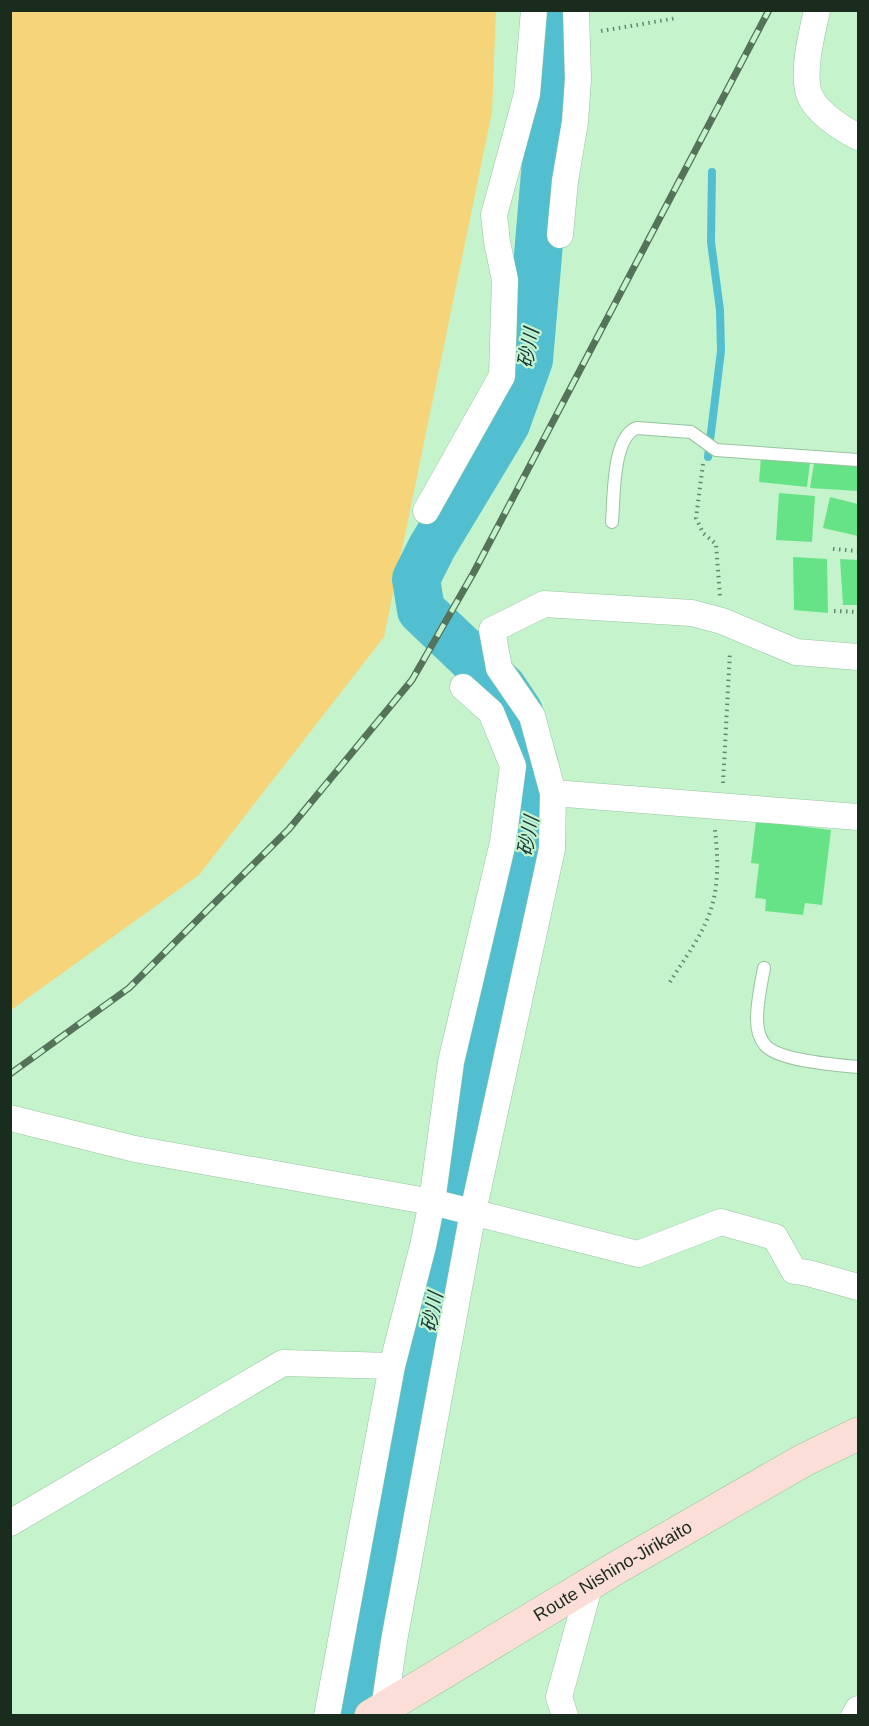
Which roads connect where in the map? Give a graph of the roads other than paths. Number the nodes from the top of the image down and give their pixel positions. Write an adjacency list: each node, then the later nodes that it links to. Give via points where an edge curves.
1 (534, 10): 7 (street, via 527,94 494,215 505,280 502,376)
2 (817, 10): 4 (street, via 808,53 808,91 820,112)
3 (576, 23): 5 (street, via 575,122)
4 (858, 137)
5 (560, 235)
6 (858, 460): 8 (lane, via 716,450 691,432 637,428 625,436 617,461)
7 (426, 511)
8 (612, 522)
9 (858, 657): 11 (street, via 796,652 692,613 544,604 492,630 499,668 532,716)
10 (463, 687): 16 (street, via 491,712 513,766 502,842 451,1062)
11 (553, 793): 12 (street); 16 (street, via 552,849)
12 (858, 818)
13 (764, 968): 14 (lane, via 757,1019 765,1045 778,1054)
14 (858, 1067)
15 (10, 1118): 16 (street, via 135,1149)
16 (452, 1207): 17 (street, via 638,1254 721,1222 775,1237 794,1271); 18 (street, via 423,1246); 23 (street, via 394,1641)
17 (858, 1287)
18 (392, 1366): 20 (street, via 283,1363); 24 (street)
19 (858, 1434): 21 (main road, Route Nishino-Jirikaito, via 804,1460)
20 (10, 1523)
21 (590, 1584): 23 (main road, Route Nishino-Jirikaito); 25 (street, via 559,1697)
22 (858, 1709): 26 (street)
23 (378, 1713)
24 (327, 1716)
25 (565, 1716)
26 (854, 1716)

